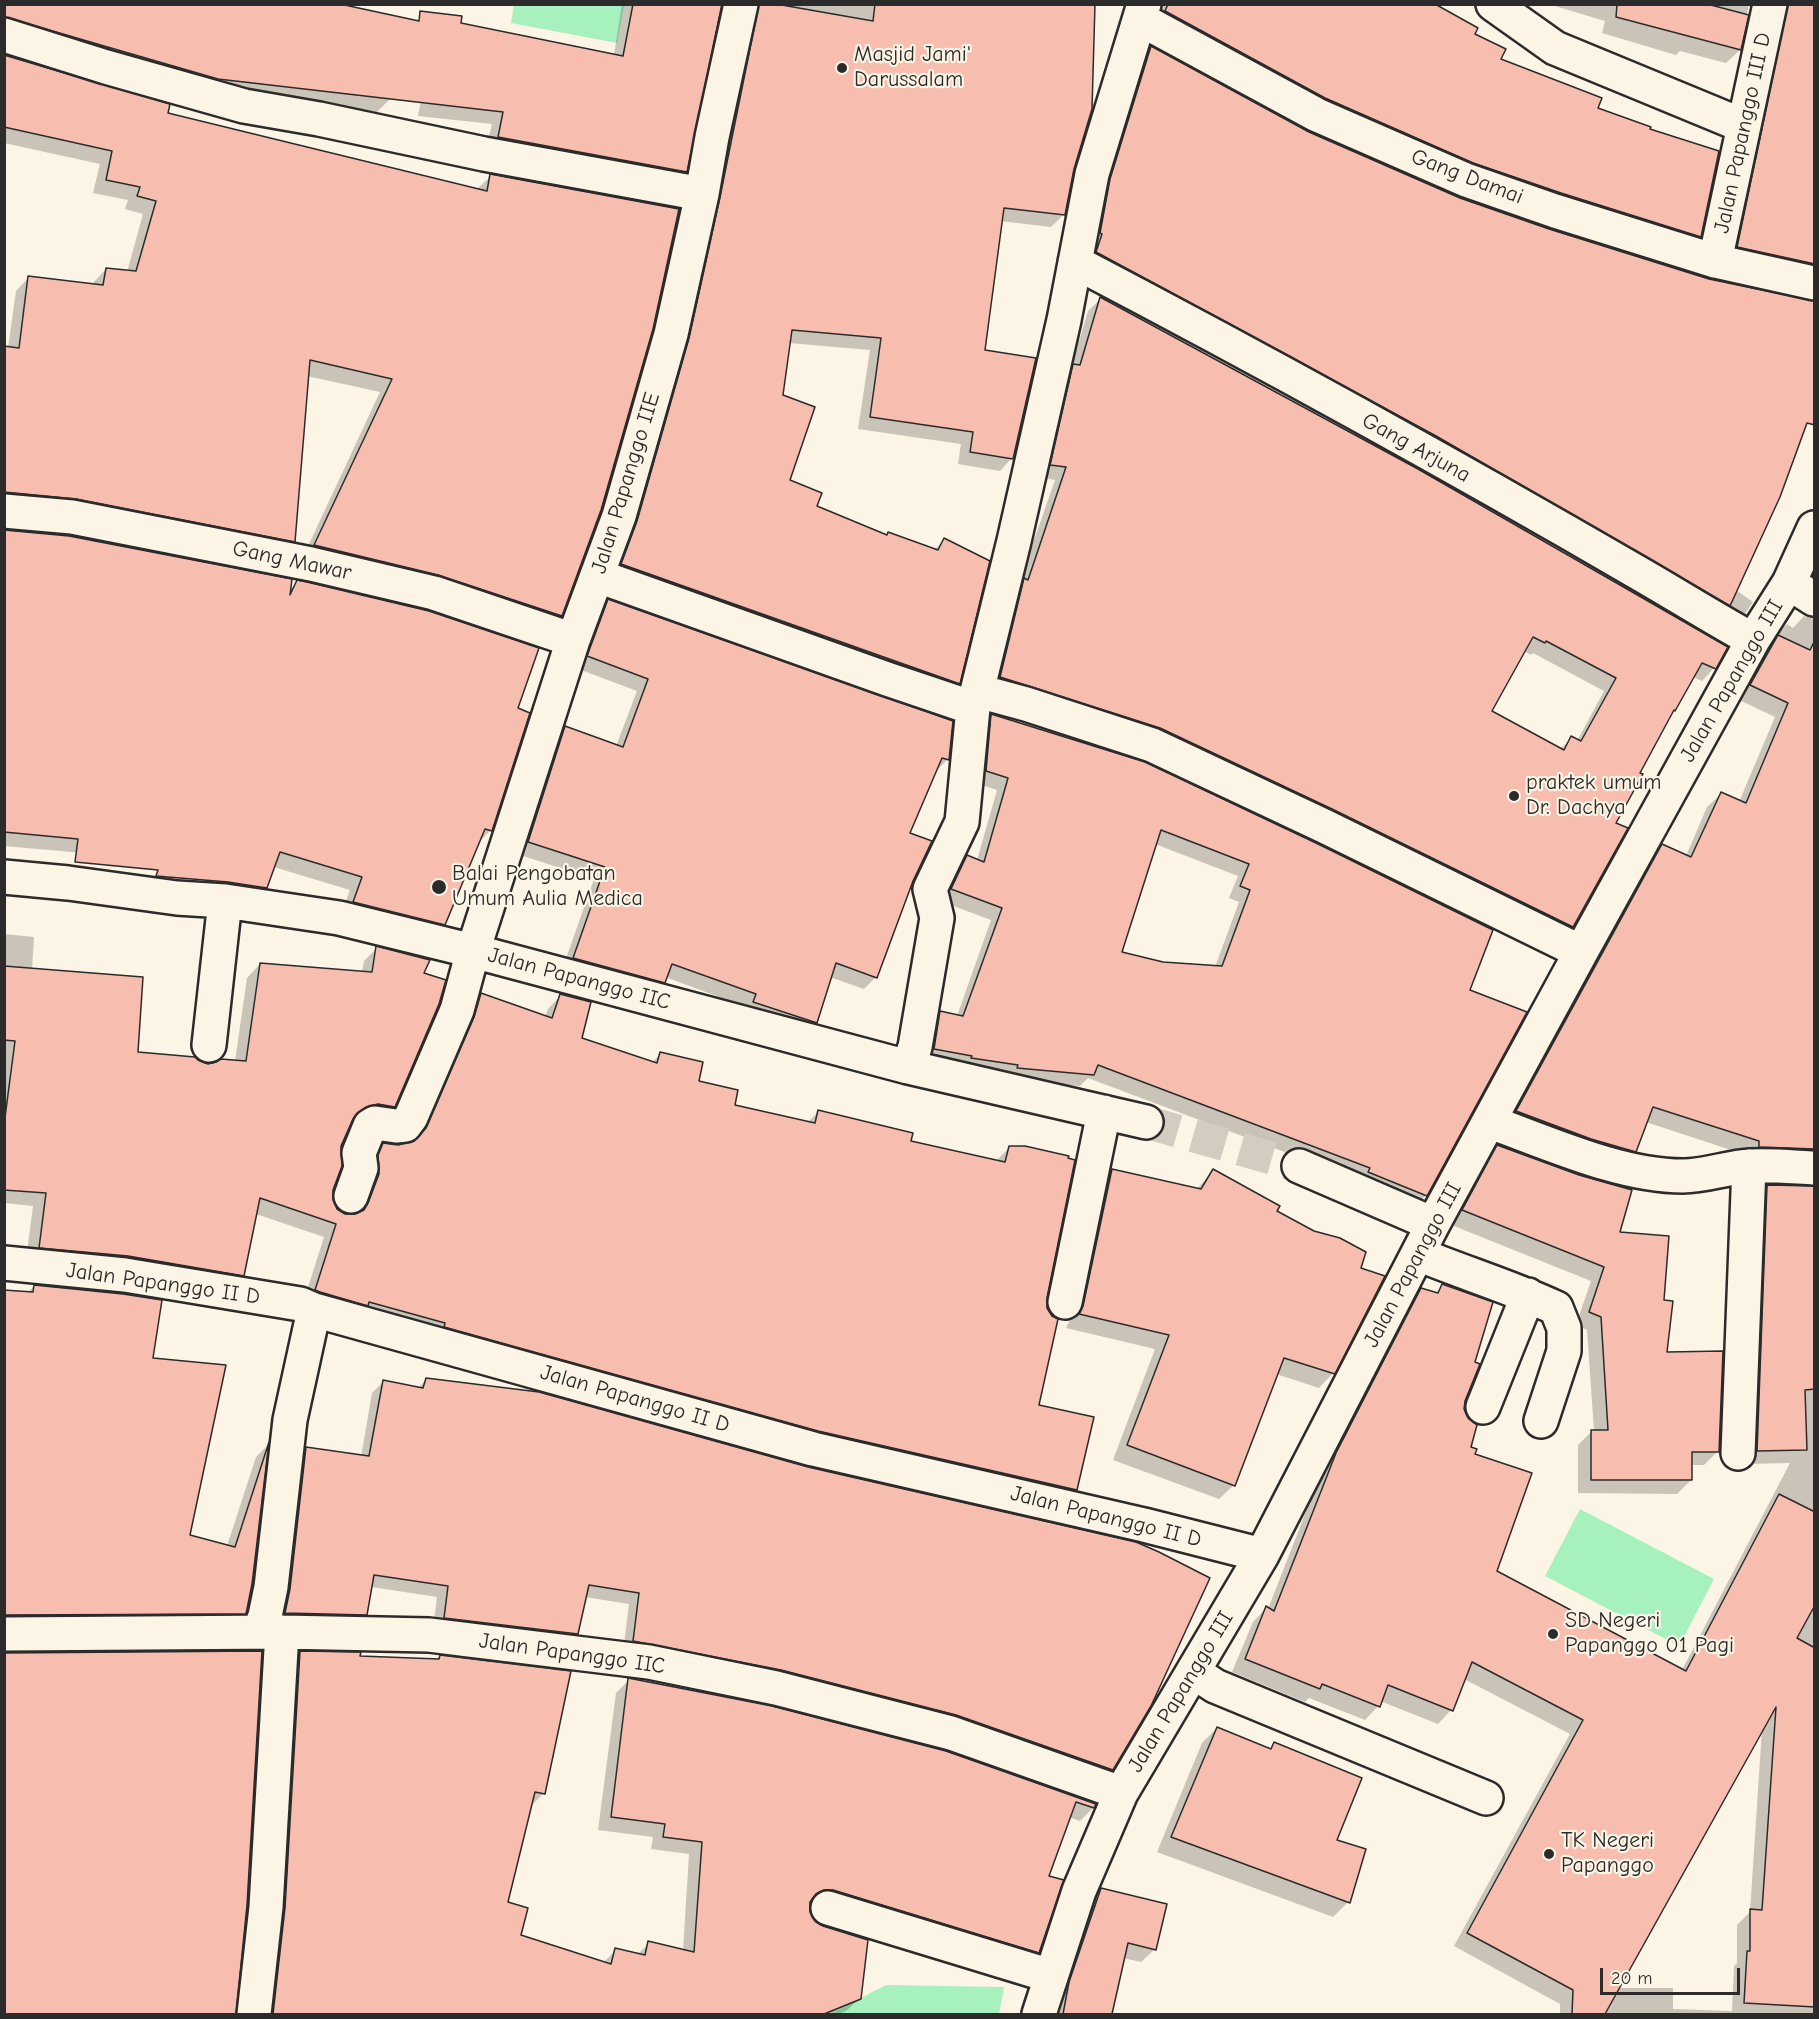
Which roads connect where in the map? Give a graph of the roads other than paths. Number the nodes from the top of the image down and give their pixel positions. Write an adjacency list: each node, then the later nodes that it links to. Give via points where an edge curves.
1 (741, 4): 7 (street, Jalan Papanggo IIE)
2 (1492, 4): 6 (street, via 1555,48)
3 (1770, 4): 6 (street, Jalan Papanggo III D)
4 (1142, 12): 8 (street, Gang Damai, via 1317,115 1466,180); 9 (street, via 1092,174)
5 (4, 34): 7 (street, via 244,106)
6 (1744, 126): 8 (street, Jalan Papanggo III D)
7 (702, 194): 13 (street, Jalan Papanggo IIE, via 670,334 620,516)
8 (1715, 261): 10 (street, Gang Damai)
9 (1075, 262): 16 (street, Gang Arjuna, via 1402,440); 17 (street, via 1017,529)
10 (1815, 283)
11 (4, 511): 15 (street, Gang Mawar, via 72,517 378,580 434,593)
12 (1815, 528): 14 (street, Jalan Papanggo III)
13 (598, 576): 15 (street, Jalan Papanggo IIE); 17 (street, via 887,679)
14 (1802, 591): 16 (street, Jalan Papanggo III)
15 (573, 640): 20 (street, Jalan Papanggo IIE)
16 (1753, 640): 21 (street, Jalan Papanggo III)
17 (975, 699): 21 (street, via 1026,704 1152,745); 23 (street, via 962,822 930,889 937,918 915,1047)
18 (4, 877): 19 (street, Jalan Papanggo IIC)
19 (225, 902): 20 (street, Jalan Papanggo IIC, via 339,918); 22 (street)
20 (473, 951): 23 (street, Jalan Papanggo IIC); 30 (street, Jalan Papanggo IIE, via 457,1010 411,1117 405,1125 370,1126 359,1153 361,1168)
21 (1581, 952): 26 (street, Jalan Papanggo III)
22 (209, 1046)
23 (908, 1067): 24 (street, Jalan Papanggo IIC)
24 (1104, 1112): 25 (street, Jalan Papanggo IIC); 35 (street)
25 (1146, 1122)
26 (1490, 1122): 28 (street, via 1573,1152 1645,1171 1682,1176); 31 (street, Jalan Papanggo III)
27 (1299, 1166): 31 (street)
28 (1749, 1166): 29 (street); 39 (street)
29 (1815, 1168)
30 (351, 1196)
31 (1433, 1224): 32 (street, Jalan Papanggo III)
32 (1418, 1254): 34 (street); 40 (street, Jalan Papanggo III)
33 (4, 1263): 36 (street, Jalan Papanggo II D, via 125,1275 300,1304)
34 (1528, 1295): 37 (street); 38 (street, via 1556,1308 1564,1328 1564,1351)
35 (1065, 1302)
36 (314, 1310): 40 (street, Jalan Papanggo II D, via 813,1449); 41 (street, via 290,1420 265,1616)
37 (1483, 1407)
38 (1541, 1421)
39 (1738, 1453)
40 (1262, 1555): 43 (street, Jalan Papanggo III)
41 (271, 1632): 42 (street, Jalan Papanggo IIC); 44 (street, Jalan Papanggo IIC, via 429,1635 649,1662 776,1688 951,1733); 48 (street, via 266,1907)
42 (4, 1634)
43 (1194, 1672): 44 (street, Jalan Papanggo III); 45 (street, via 1215,1686)
44 (1121, 1793): 47 (street, Jalan Papanggo III, via 1080,1891)
45 (1486, 1798)
46 (828, 1908): 47 (street)
47 (1051, 1976): 49 (street, Jalan Papanggo III)
48 (254, 2014)
49 (1039, 2014)

